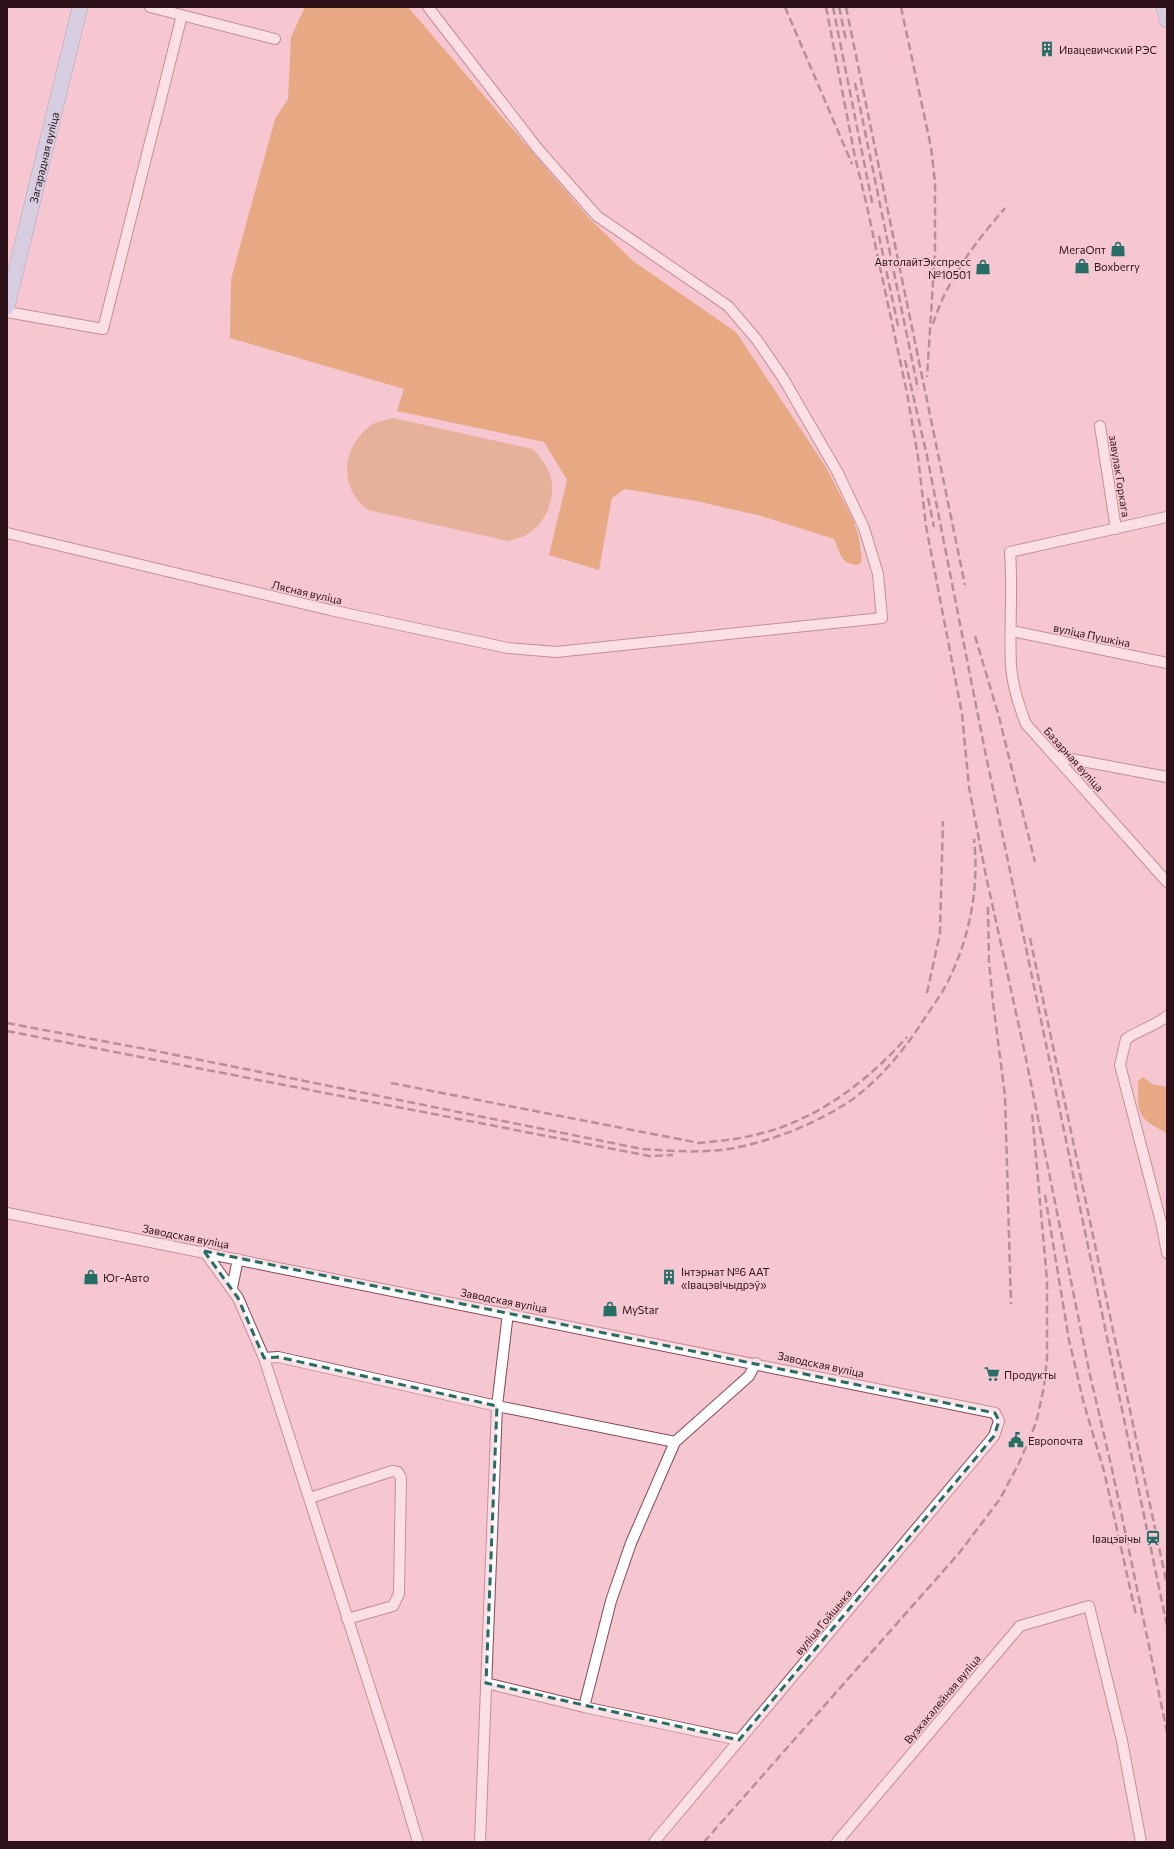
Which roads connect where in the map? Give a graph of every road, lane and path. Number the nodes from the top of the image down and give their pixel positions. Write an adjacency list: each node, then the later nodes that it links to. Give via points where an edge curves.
1 (80, 7): 8 (main road, Загарадная вуліца)
2 (150, 7): 5 (street)
3 (428, 7): 13 (street, Лясная вуліца, via 538,149 597,216 728,306 757,340 783,378 838,473 864,528 878,574 882,618 556,652 508,648 154,570)
4 (1164, 7): 6 (main road)
5 (182, 15): 7 (street); 9 (street, via 103,329)
6 (1167, 20)
7 (275, 39)
8 (7, 307)
9 (7, 312)
10 (1100, 426): 12 (street, завулак Горкага)
11 (1167, 518): 12 (street)
12 (1116, 529): 14 (street, Базарная вуліца, via 1010,552)
13 (7, 533)
14 (1012, 631): 15 (street, вуліца Пушкіна); 16 (street, Базарная вуліца, via 1011,666 1020,707 1026,724)
15 (1167, 663)
16 (1055, 756): 17 (street); 18 (street, Базарная вуліца)
17 (1167, 777)
18 (1167, 882)
19 (1167, 1016): 22 (street, via 1126,1038 1120,1065)
20 (7, 1213): 21 (street, Заводская вуліца)
21 (204, 1251): 23 (street, Заводская вуліца); 24 (street)
22 (1167, 1253)
23 (238, 1258): 24 (street); 25 (street, Заводская вуліца)
24 (232, 1288): 26 (street)
25 (508, 1313): 27 (street, Заводская вуліца); 28 (street)
26 (264, 1358): 28 (street, via 278,1357); 31 (street)
27 (756, 1363): 29 (street, Заводская вуліца); 30 (street, via 749,1376)
28 (497, 1406): 30 (street); 33 (street)
29 (996, 1413): 35 (street, вуліца Гойшыка, via 999,1422 994,1436)
30 (675, 1442): 34 (street, via 631,1543 611,1601)
31 (310, 1498): 32 (street); 32 (street, via 392,1471 398,1472 401,1478 399,1594 396,1602 393,1606)
32 (347, 1618): 36 (street)
33 (486, 1683): 34 (street); 37 (street)
34 (584, 1707): 35 (street)
35 (739, 1740): 38 (street, вуліца Гойшыка)
36 (418, 1842)
37 (480, 1842)
38 (654, 1842)
39 (837, 1842): 40 (street, Вузкакалейная вуліца, via 1020,1626 1089,1606 1122,1741)
40 (1141, 1842)

